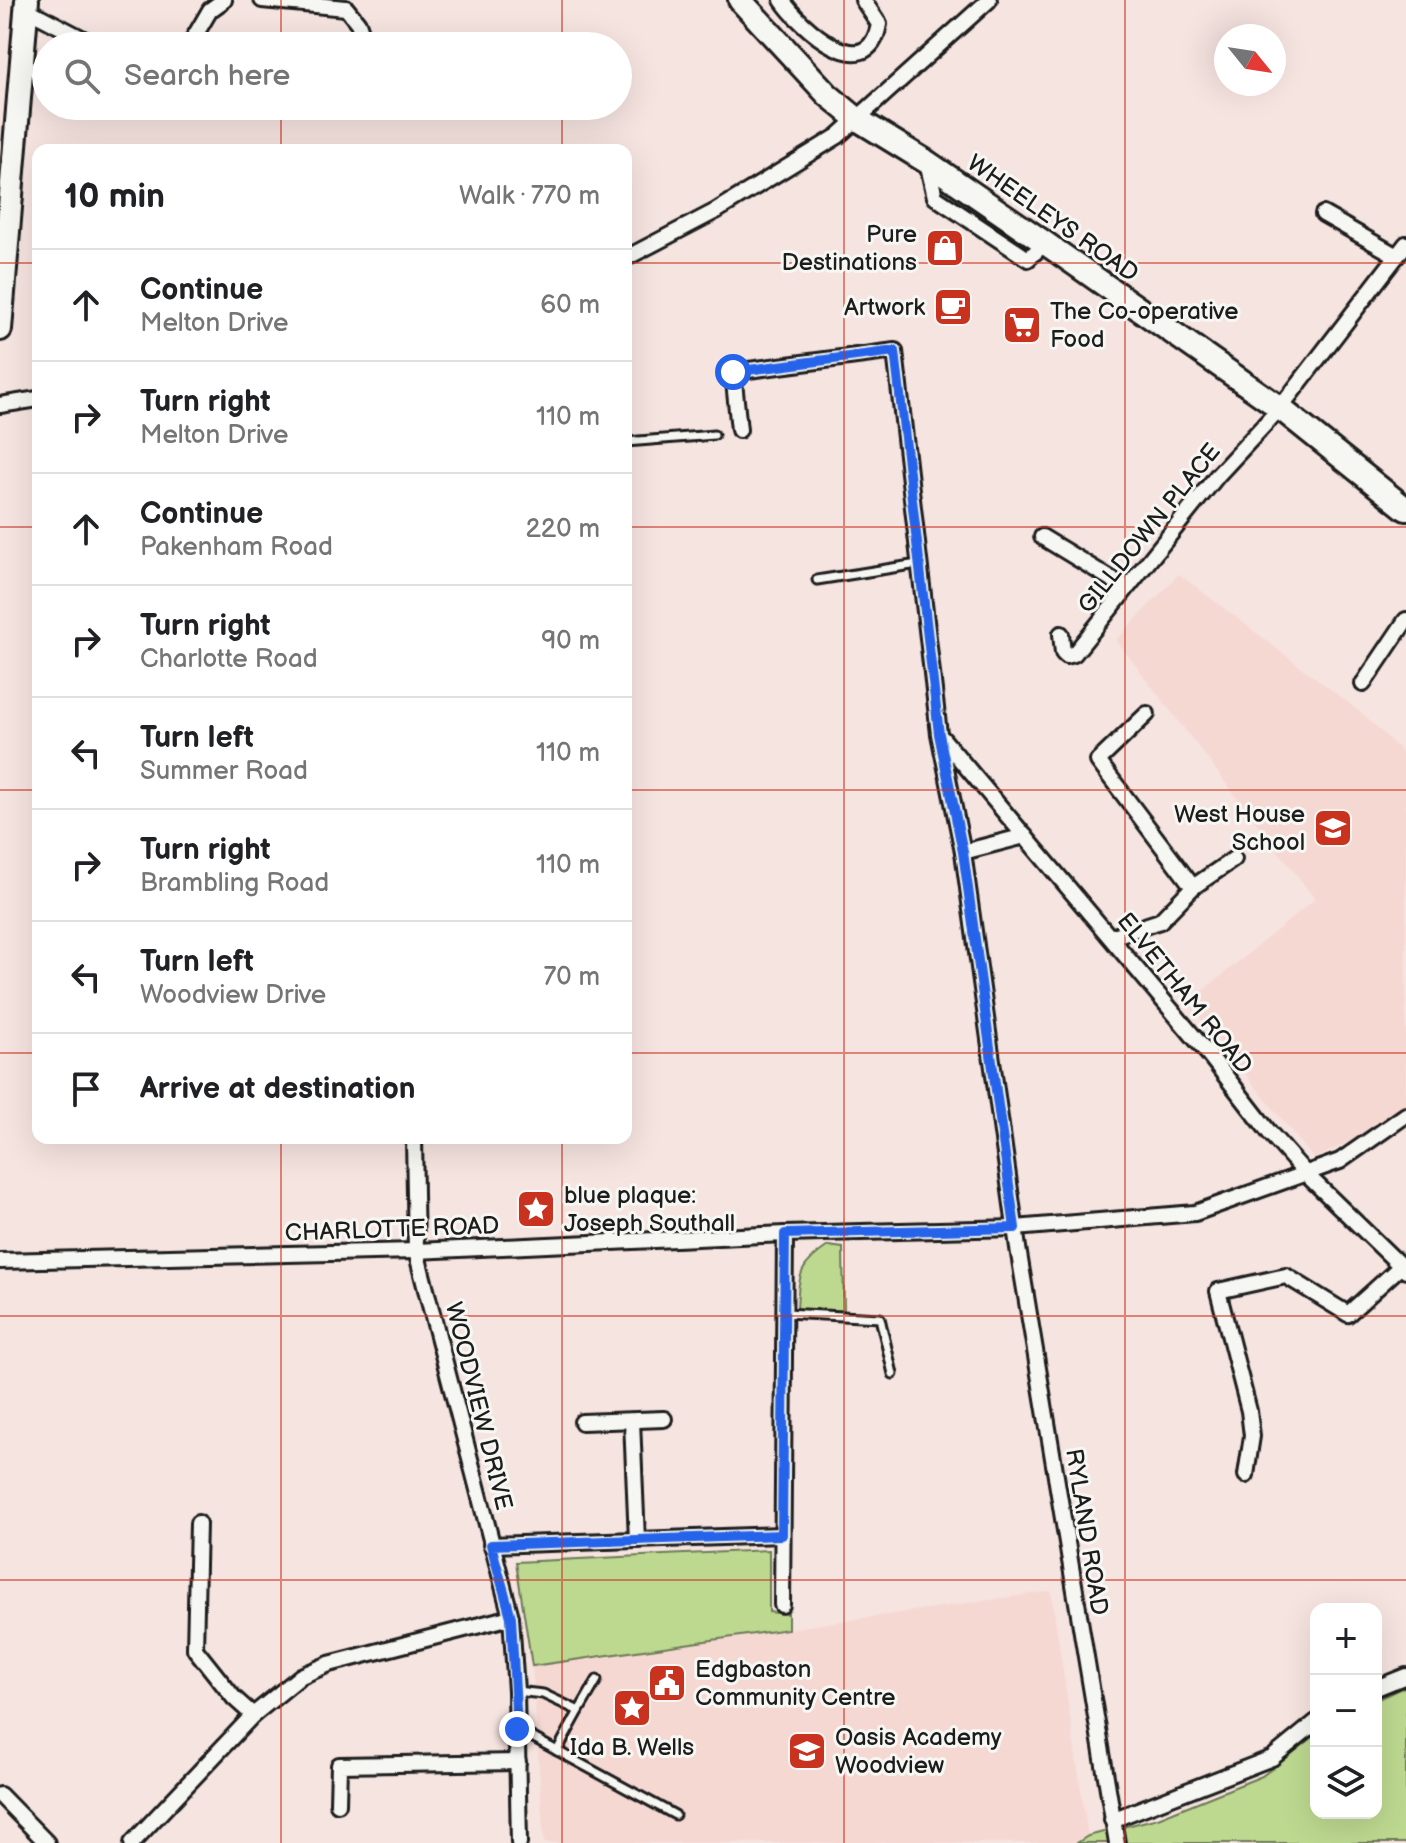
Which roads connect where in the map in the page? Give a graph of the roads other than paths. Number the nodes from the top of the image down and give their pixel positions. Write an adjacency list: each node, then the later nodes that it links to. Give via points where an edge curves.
1 (224, 0): 9 (street, via 210,10)
2 (262, 0): 10 (street, via 346,8)
3 (740, 0): 11 (street, WHEELEYS ROAD)
4 (782, 0): 5 (street, via 813,35 856,52 868,48 879,24)
5 (863, 0)
6 (989, 0): 11 (street)
7 (26, 5): 8 (street); 15 (street)
8 (73, 32)
9 (197, 32)
10 (361, 32)
11 (857, 119): 14 (street, via 716,211); 18 (street, WHEELEYS ROAD)
12 (1323, 214): 13 (street)
13 (1401, 250): 18 (street, GILLDOWN PLACE)
14 (632, 255)
15 (0, 329)
16 (32, 400): 17 (street)
17 (0, 405)
18 (1280, 408): 22 (street, WHEELEYS ROAD); 26 (street, GILLDOWN PLACE)
19 (739, 430): 24 (street, RYLAND ROAD, via 733,372 895,351)
20 (714, 435): 21 (lane)
21 (632, 442)
22 (1403, 500)
23 (1042, 537): 26 (street)
24 (918, 564): 25 (lane); 31 (street, RYLAND ROAD)
25 (817, 580)
26 (1126, 588): 28 (street, GILLDOWN PLACE, via 1074,654 1063,653)
27 (1406, 620): 29 (street)
28 (1061, 634)
29 (1363, 684)
30 (1147, 714): 35 (street, via 1098,761)
31 (939, 734): 32 (street, ELVETHAM ROAD); 33 (street, RYLAND ROAD)
32 (1025, 836): 33 (street); 36 (street, ELVETHAM ROAD)
33 (963, 852): 40 (street, RYLAND ROAD)
34 (1234, 859): 35 (street)
35 (1193, 887): 36 (street, via 1160,921)
36 (1111, 937): 39 (street, ELVETHAM ROAD)
37 (1406, 1115): 39 (street, CHARLOTTE ROAD, via 1340,1161)
38 (414, 1144): 42 (street, WOODVIEW DRIVE)
39 (1307, 1175): 40 (street, CHARLOTTE ROAD, via 1195,1213); 44 (street, ELVETHAM ROAD)
40 (1015, 1228): 41 (street, CHARLOTTE ROAD); 70 (street, RYLAND ROAD)
41 (785, 1234): 42 (street, CHARLOTTE ROAD); 45 (street)
42 (416, 1251): 43 (street, CHARLOTTE ROAD); 54 (street, WOODVIEW DRIVE)
43 (0, 1261)
44 (1404, 1268): 50 (street, via 1348,1314 1286,1276 1218,1291 1249,1411 1252,1436)
45 (783, 1313): 46 (lane, via 880,1318); 52 (street)
46 (893, 1374)
47 (664, 1419): 48 (street)
48 (632, 1421): 49 (street); 53 (street)
49 (582, 1422)
50 (1246, 1475)
51 (198, 1523): 62 (street, via 195,1649)
52 (782, 1535): 53 (street); 55 (street)
53 (637, 1540): 54 (street)
54 (491, 1545): 56 (street, WOODVIEW DRIVE)
55 (782, 1605)
56 (511, 1617): 60 (street, WOODVIEW DRIVE); 62 (street, via 329,1664 301,1676)
57 (1406, 1676): 59 (street)
58 (597, 1680): 61 (lane)
59 (1382, 1686)
60 (516, 1691): 61 (lane, via 543,1694); 64 (street, WOODVIEW DRIVE)
61 (579, 1711): 65 (lane)
62 (253, 1715): 72 (street)
63 (1310, 1727): 70 (street, via 1272,1758)
64 (517, 1729): 65 (lane); 66 (street, WOODVIEW DRIVE)
65 (557, 1751): 69 (lane)
66 (518, 1762): 68 (street, via 339,1765); 73 (street, WOODVIEW DRIVE)
67 (0, 1795): 71 (street)
68 (338, 1804)
69 (675, 1815)
70 (1112, 1820): 74 (street, RYLAND ROAD)
71 (47, 1843)
72 (132, 1843)
73 (519, 1843)
74 (1117, 1843)

